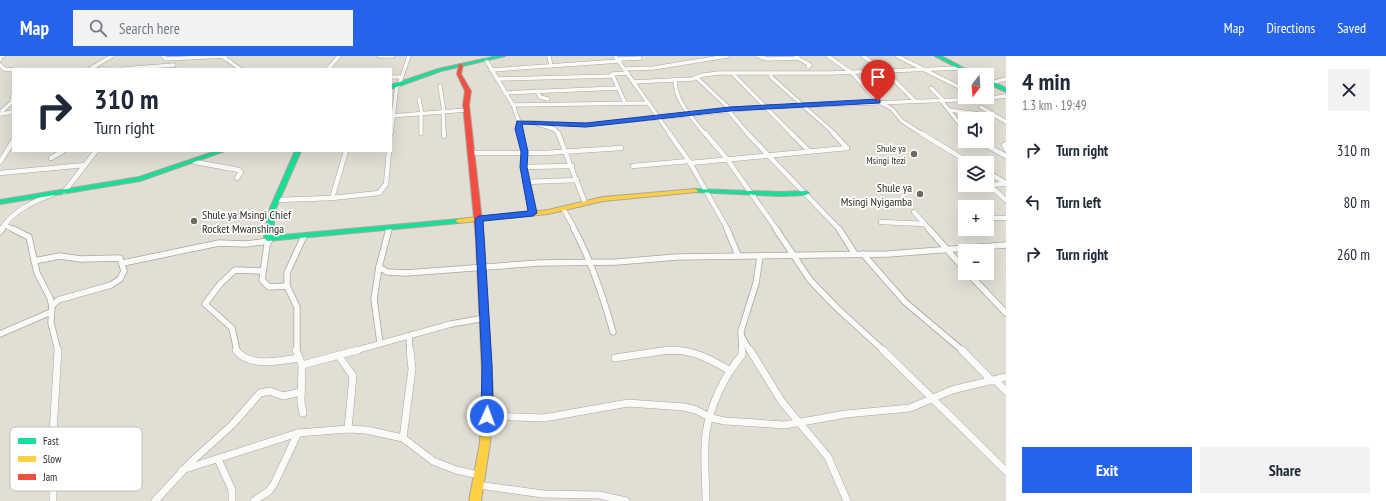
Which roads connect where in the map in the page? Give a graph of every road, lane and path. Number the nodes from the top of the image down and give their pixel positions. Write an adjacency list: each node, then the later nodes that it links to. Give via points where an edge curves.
1 (3, 56): 25 (street)
2 (112, 56): 35 (street)
3 (163, 56): 23 (street, via 164,59)
4 (188, 56): 23 (street)
5 (226, 56): 23 (street); 38 (street, via 224,58)
6 (339, 56): 39 (street)
7 (379, 56): 8 (street)
8 (393, 56)
9 (409, 56): 57 (street)
10 (503, 56): 21 (street)
11 (549, 56): 33 (street)
12 (593, 56): 28 (street)
13 (696, 56): 26 (street)
14 (727, 56): 26 (street)
15 (758, 56): 27 (street)
16 (828, 56): 48 (street)
17 (863, 56): 46 (street)
18 (897, 56): 44 (street)
19 (937, 56): 41 (street)
20 (797, 57): 27 (street); 34 (street, via 808,63)
21 (487, 58): 31 (street); 43 (street)
22 (640, 58): 24 (street)
23 (183, 59): 30 (street)
24 (618, 59): 28 (street); 45 (street)
25 (0, 60)
26 (701, 60): 45 (street)
27 (767, 60): 32 (street)
28 (597, 62): 33 (street)
29 (0, 65): 42 (street)
30 (174, 65): 36 (street); 37 (street)
31 (461, 65): 57 (street); 82 (street, via 458,74 468,91)
32 (766, 65)
33 (551, 66): 43 (street)
34 (808, 67)
35 (92, 68)
36 (136, 68)
37 (170, 68)
38 (239, 68)
39 (329, 68)
40 (958, 68): 44 (street)
41 (961, 68)
42 (12, 70)
43 (491, 70): 53 (street)
44 (924, 70): 46 (street); 60 (street)
45 (626, 71): 50 (street, via 612,74); 56 (street)
46 (886, 71): 48 (street); 73 (street)
47 (771, 73): 48 (street); 49 (street); 77 (street, via 771,77)
48 (852, 73): 72 (street)
49 (733, 74): 51 (street, via 711,74); 79 (street)
50 (613, 76): 53 (street); 61 (street)
51 (697, 78): 54 (street); 81 (street)
52 (1006, 79): 55 (street)
53 (497, 80): 65 (street)
54 (675, 80): 56 (street); 89 (street, via 676,92)
55 (994, 81)
56 (634, 82): 76 (street)
57 (397, 83): 91 (street)
58 (994, 84): 63 (street)
59 (440, 86): 86 (street)
60 (958, 87)
61 (618, 88): 64 (street); 75 (street)
62 (931, 88): 71 (street)
63 (1006, 90)
64 (536, 91): 65 (street); 69 (street, via 540,97)
65 (505, 93): 78 (street)
66 (1006, 96): 67 (street)
67 (994, 97)
68 (419, 99): 90 (street)
69 (548, 99)
70 (958, 99): 71 (street)
71 (942, 100): 73 (street); 83 (street)
72 (878, 101): 73 (street); 77 (street); 118 (street, via 892,109 902,121 916,131)
73 (915, 101)
74 (12, 102): 84 (street)
75 (626, 103): 76 (street); 78 (street)
76 (649, 103): 92 (street)
77 (800, 104): 79 (street); 107 (street, via 835,134 847,148)
78 (513, 106): 94 (street)
79 (764, 107): 81 (street); 107 (street)
80 (981, 107): 88 (street)
81 (728, 109): 89 (street); 117 (street)
82 (466, 110): 86 (street); 116 (street)
83 (949, 110): 87 (street); 96 (street)
84 (1, 112): 85 (street)
85 (11, 112)
86 (443, 112): 90 (street); 99 (street)
87 (964, 112)
88 (988, 112)
89 (687, 113): 92 (street); 121 (street)
90 (421, 114): 91 (street); 98 (street)
91 (392, 116)
92 (659, 116): 95 (street, via 582,125); 124 (street)
93 (994, 116): 97 (street)
94 (519, 122): 95 (street); 115 (street, via 518,129)
95 (535, 122): 106 (street, via 556,130)
96 (958, 122)
97 (1006, 122)
98 (421, 134)
99 (444, 136)
100 (12, 143): 108 (street)
101 (1006, 144): 104 (street)
102 (621, 148): 106 (street)
103 (991, 148): 119 (street)
104 (1006, 149)
105 (12, 151): 108 (street)
106 (566, 151): 115 (street); 126 (street)
107 (809, 151): 117 (street)
108 (6, 152): 122 (street)
109 (61, 152): 120 (street)
110 (95, 152): 125 (street)
111 (220, 152): 123 (street)
112 (298, 152): 143 (street)
113 (346, 152): 142 (street)
114 (389, 152): 142 (street, via 387,179 382,191)
115 (524, 152): 116 (street); 128 (street)
116 (471, 153): 152 (street)
117 (769, 154): 121 (street); 140 (street)
118 (958, 156)
119 (1006, 156)
120 (51, 158)
121 (727, 159): 124 (street); 139 (street)
122 (0, 162)
123 (195, 162): 131 (street, via 239,170 241,172); 138 (street, via 146,177)
124 (689, 162): 127 (street); 136 (street)
125 (85, 165): 129 (street); 138 (street)
126 (572, 166): 128 (street); 132 (street)
127 (633, 166)
128 (523, 167): 133 (street)
129 (0, 172)
130 (994, 176): 134 (street)
131 (237, 178)
132 (578, 180): 133 (street); 146 (street)
133 (526, 182): 149 (street)
134 (1006, 183): 135 (street)
135 (994, 184)
136 (706, 190): 139 (street); 146 (street, via 622,196); 165 (street, via 729,232)
137 (994, 190): 144 (street)
138 (64, 192): 141 (street)
139 (752, 193): 140 (street); 164 (street, via 774,223)
140 (806, 193): 162 (street, via 837,226)
141 (53, 194): 145 (street); 155 (street, via 14,213)
142 (332, 198): 143 (street)
143 (277, 200): 159 (street, via 270,221)
144 (1006, 200)
145 (0, 202)
146 (585, 203): 147 (street)
147 (564, 210): 149 (street); 168 (street)
148 (914, 212): 154 (street)
149 (533, 213): 152 (street)
150 (994, 218): 151 (street)
151 (1006, 218)
152 (479, 219): 156 (street); 172 (street)
153 (882, 222): 154 (street)
154 (925, 224): 161 (street)
155 (4, 225): 157 (street); 167 (street, via 29,237)
156 (389, 228): 158 (street); 171 (street)
157 (0, 232)
158 (304, 236): 159 (street); 175 (street, via 287,272)
159 (270, 240): 169 (street, via 246,244 219,243); 173 (street)
160 (1006, 245): 161 (street)
161 (946, 250): 163 (street); 170 (street)
162 (855, 254): 163 (street); 164 (street)
163 (863, 254): 190 (street, via 905,302 933,324)
164 (792, 255): 166 (street); 193 (street, via 810,280 837,308)
165 (738, 256): 166 (street); 168 (street, via 677,256)
166 (760, 257): 182 (street, via 756,283)
167 (34, 261): 169 (street, via 60,256 106,257 120,258); 176 (street, via 37,273 50,298)
168 (590, 262): 172 (street); 179 (street)
169 (123, 263): 176 (street, via 124,269 118,281 94,291 62,297 53,302)
170 (958, 263)
171 (379, 267): 172 (street, via 384,272 394,273); 183 (street, via 374,299)
172 (482, 268): 178 (street)
173 (262, 271): 175 (street, via 262,280 266,285); 185 (street, via 235,270 205,304 228,322 236,333 236,346 242,355 267,362)
174 (975, 280): 177 (street)
175 (287, 286): 185 (street, via 297,307 296,349)
176 (51, 309): 180 (street); 198 (street, via 51,323 58,346)
177 (1006, 313)
178 (485, 318): 181 (street); 195 (street)
179 (613, 332)
180 (0, 334)
181 (409, 336): 183 (street); 201 (street, via 412,369)
182 (741, 336): 188 (street, via 742,355); 197 (street, via 768,381)
183 (380, 344): 184 (street)
184 (338, 355): 187 (street); 199 (street, via 353,376)
185 (299, 358): 187 (street)
186 (615, 358): 188 (street, via 664,349 700,354)
187 (302, 365): 192 (street)
188 (729, 370): 196 (street)
189 (1006, 377): 190 (street)
190 (994, 381): 191 (street); 193 (street, via 952,390)
191 (1006, 391)
192 (301, 392): 194 (street); 203 (street, via 283,396 270,391 260,393 232,425)
193 (934, 397): 197 (street, via 910,408 846,414); 204 (street)
194 (303, 412)
195 (487, 416): 196 (street, via 544,418 628,403 684,407); 205 (street)
196 (711, 418): 197 (street, via 740,423); 214 (street, via 706,433)
197 (800, 423): 215 (street, via 830,461)
198 (52, 427)
199 (348, 429): 200 (street); 201 (street)
200 (298, 433): 202 (street); 211 (street, via 274,484 269,491)
201 (403, 438): 205 (street, via 433,461)
202 (218, 459): 203 (street); 210 (street, via 232,490)
203 (182, 470): 209 (street)
204 (1006, 471)
205 (479, 475): 206 (street)
206 (478, 485): 212 (street); 213 (street, via 516,492 602,494)
207 (53, 491): 208 (street)
208 (53, 501)
209 (155, 501)
210 (232, 501)
211 (254, 501)
212 (475, 501)
213 (626, 501)
214 (706, 501)
215 (847, 501)

